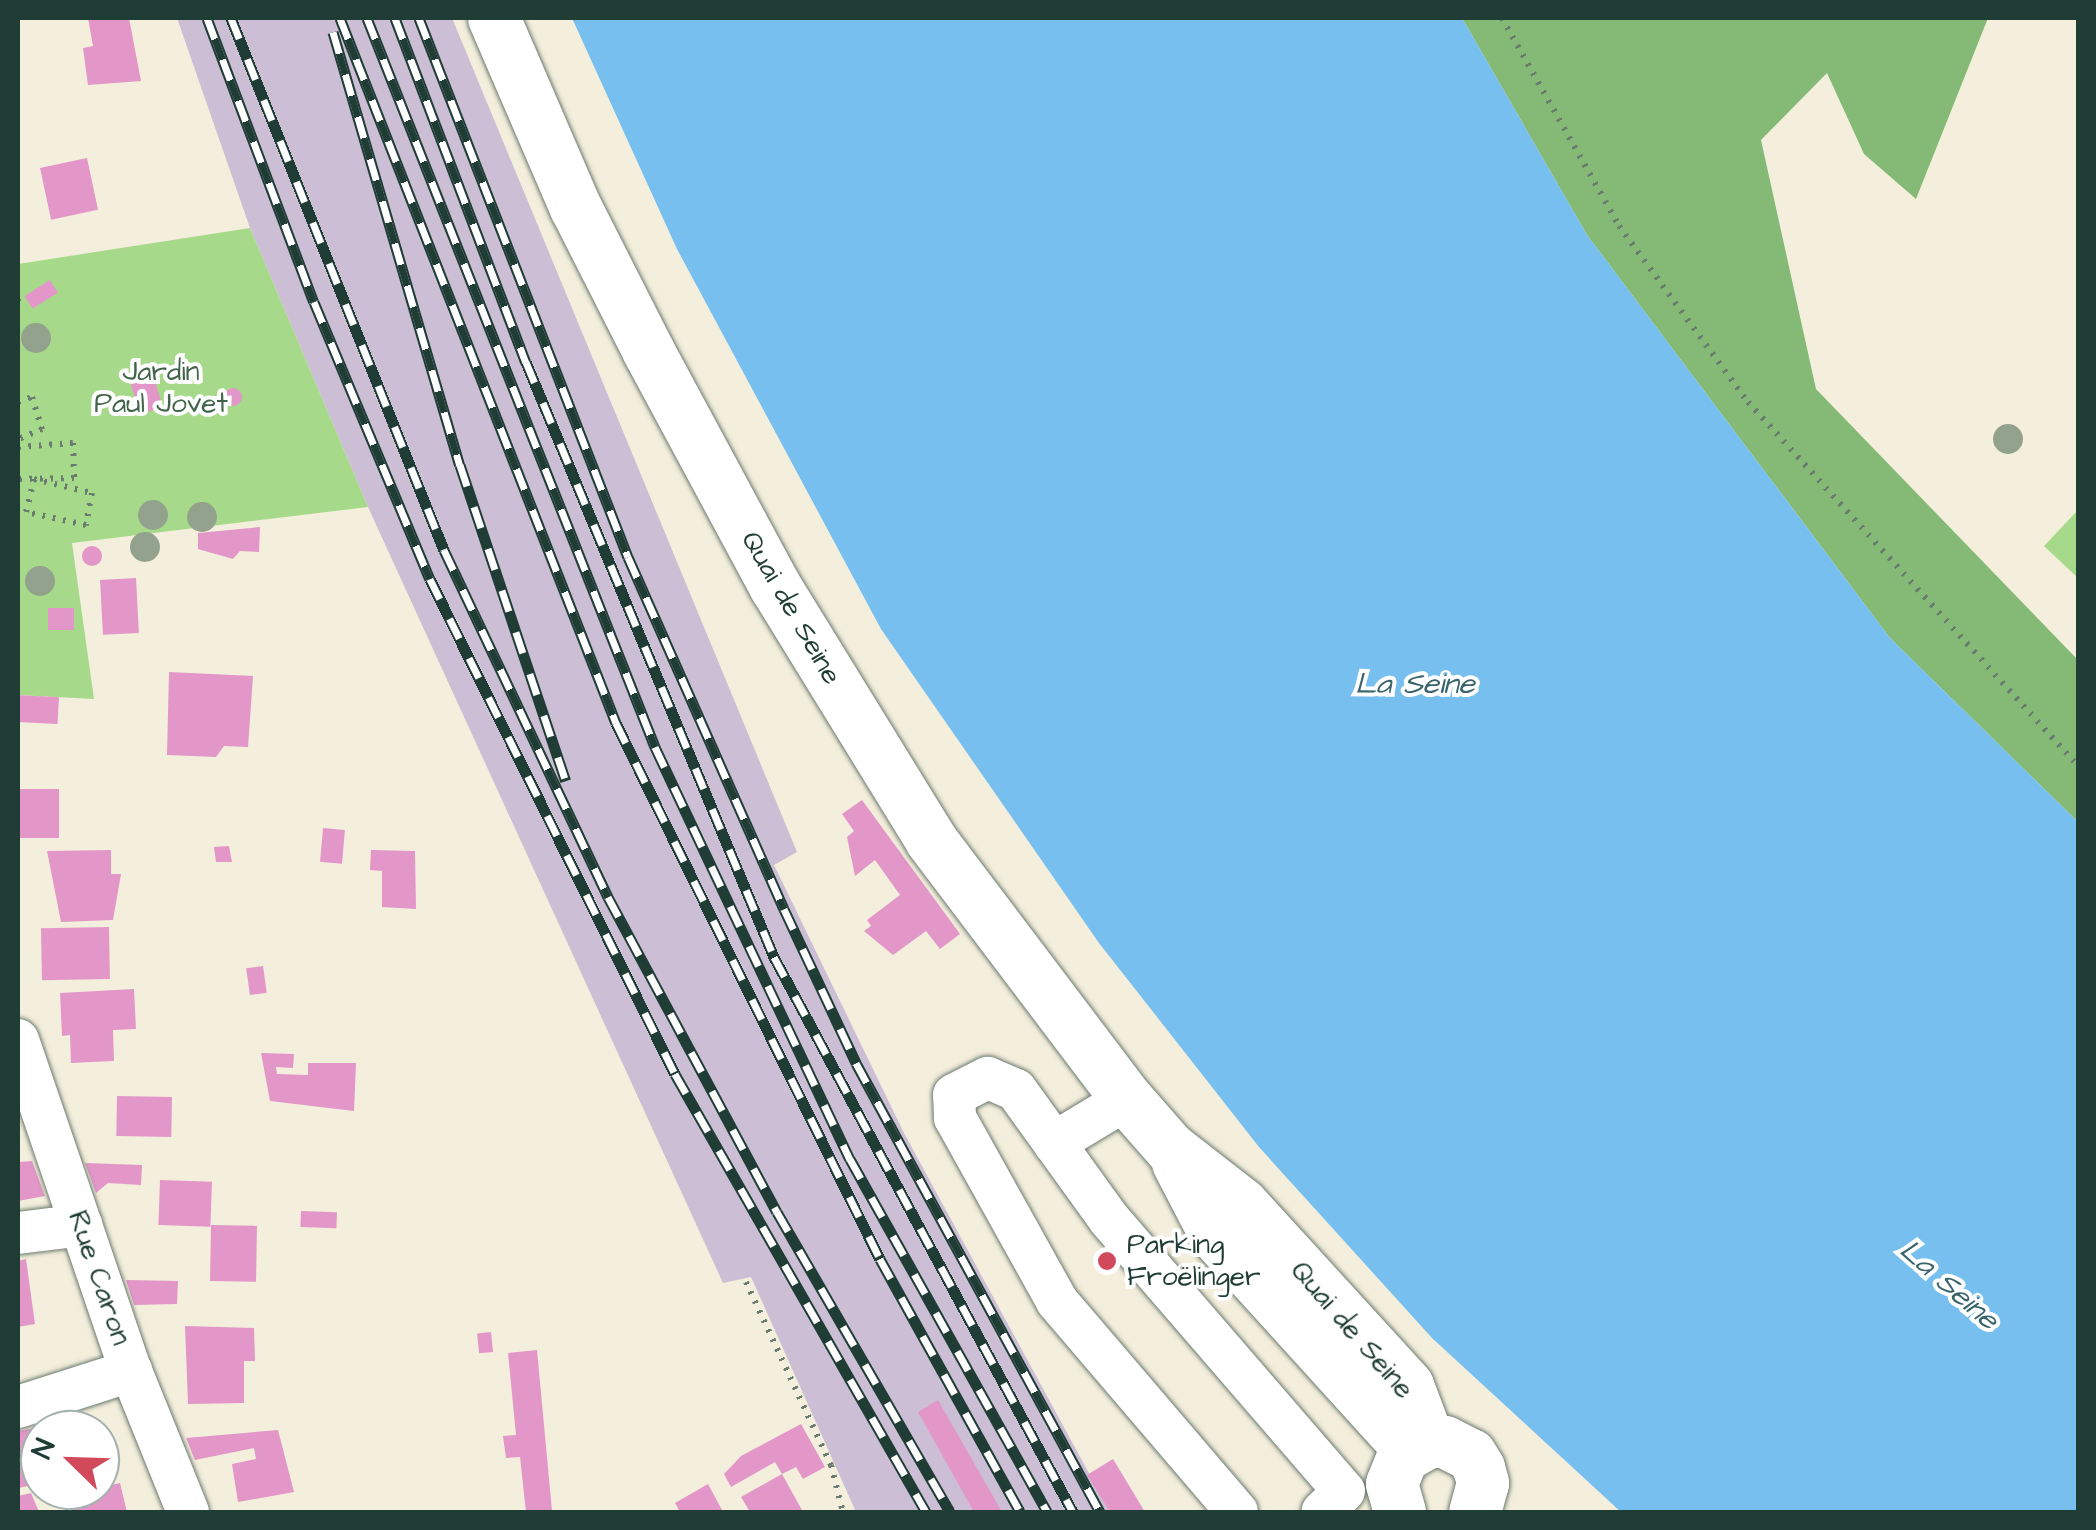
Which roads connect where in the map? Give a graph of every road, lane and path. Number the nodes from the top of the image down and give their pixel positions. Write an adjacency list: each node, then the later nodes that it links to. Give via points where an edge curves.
1 (494, 18): 10 (main road, Quai de Seine, via 576,208 775,586 932,840)
2 (1502, 18): 8 (path, via 1618,226 1748,402)
3 (18, 402): 4 (path, via 32,397 42,429)
4 (18, 438)
5 (18, 447): 7 (path, via 72,443 74,478)
6 (18, 479): 7 (path)
7 (34, 479): 7 (path, via 92,493 86,525 26,512)
8 (2078, 766)
9 (18, 1040): 12 (street, Rue Caron)
10 (1127, 1098): 11 (street); 17 (main road, Quai de Seine, via 1170,1148 1216,1236)
11 (1054, 1144): 21 (street, via 1009,1084 988,1078 954,1095 954,1118 1057,1301); 22 (street, via 1109,1220 1344,1492)
12 (82, 1225): 13 (street); 15 (street, Rue Caron)
13 (18, 1233)
14 (746, 1282): 20 (path, via 831,1465)
15 (131, 1371): 16 (street); 19 (street, Rue Caron)
16 (18, 1407)
17 (1420, 1446): 18 (main road, via 1459,1446 1471,1456 1483,1483); 23 (main road, via 1392,1484)
18 (1481, 1510)
19 (188, 1512)
20 (843, 1512)
21 (1238, 1512)
22 (1322, 1512)
23 (1400, 1512)

